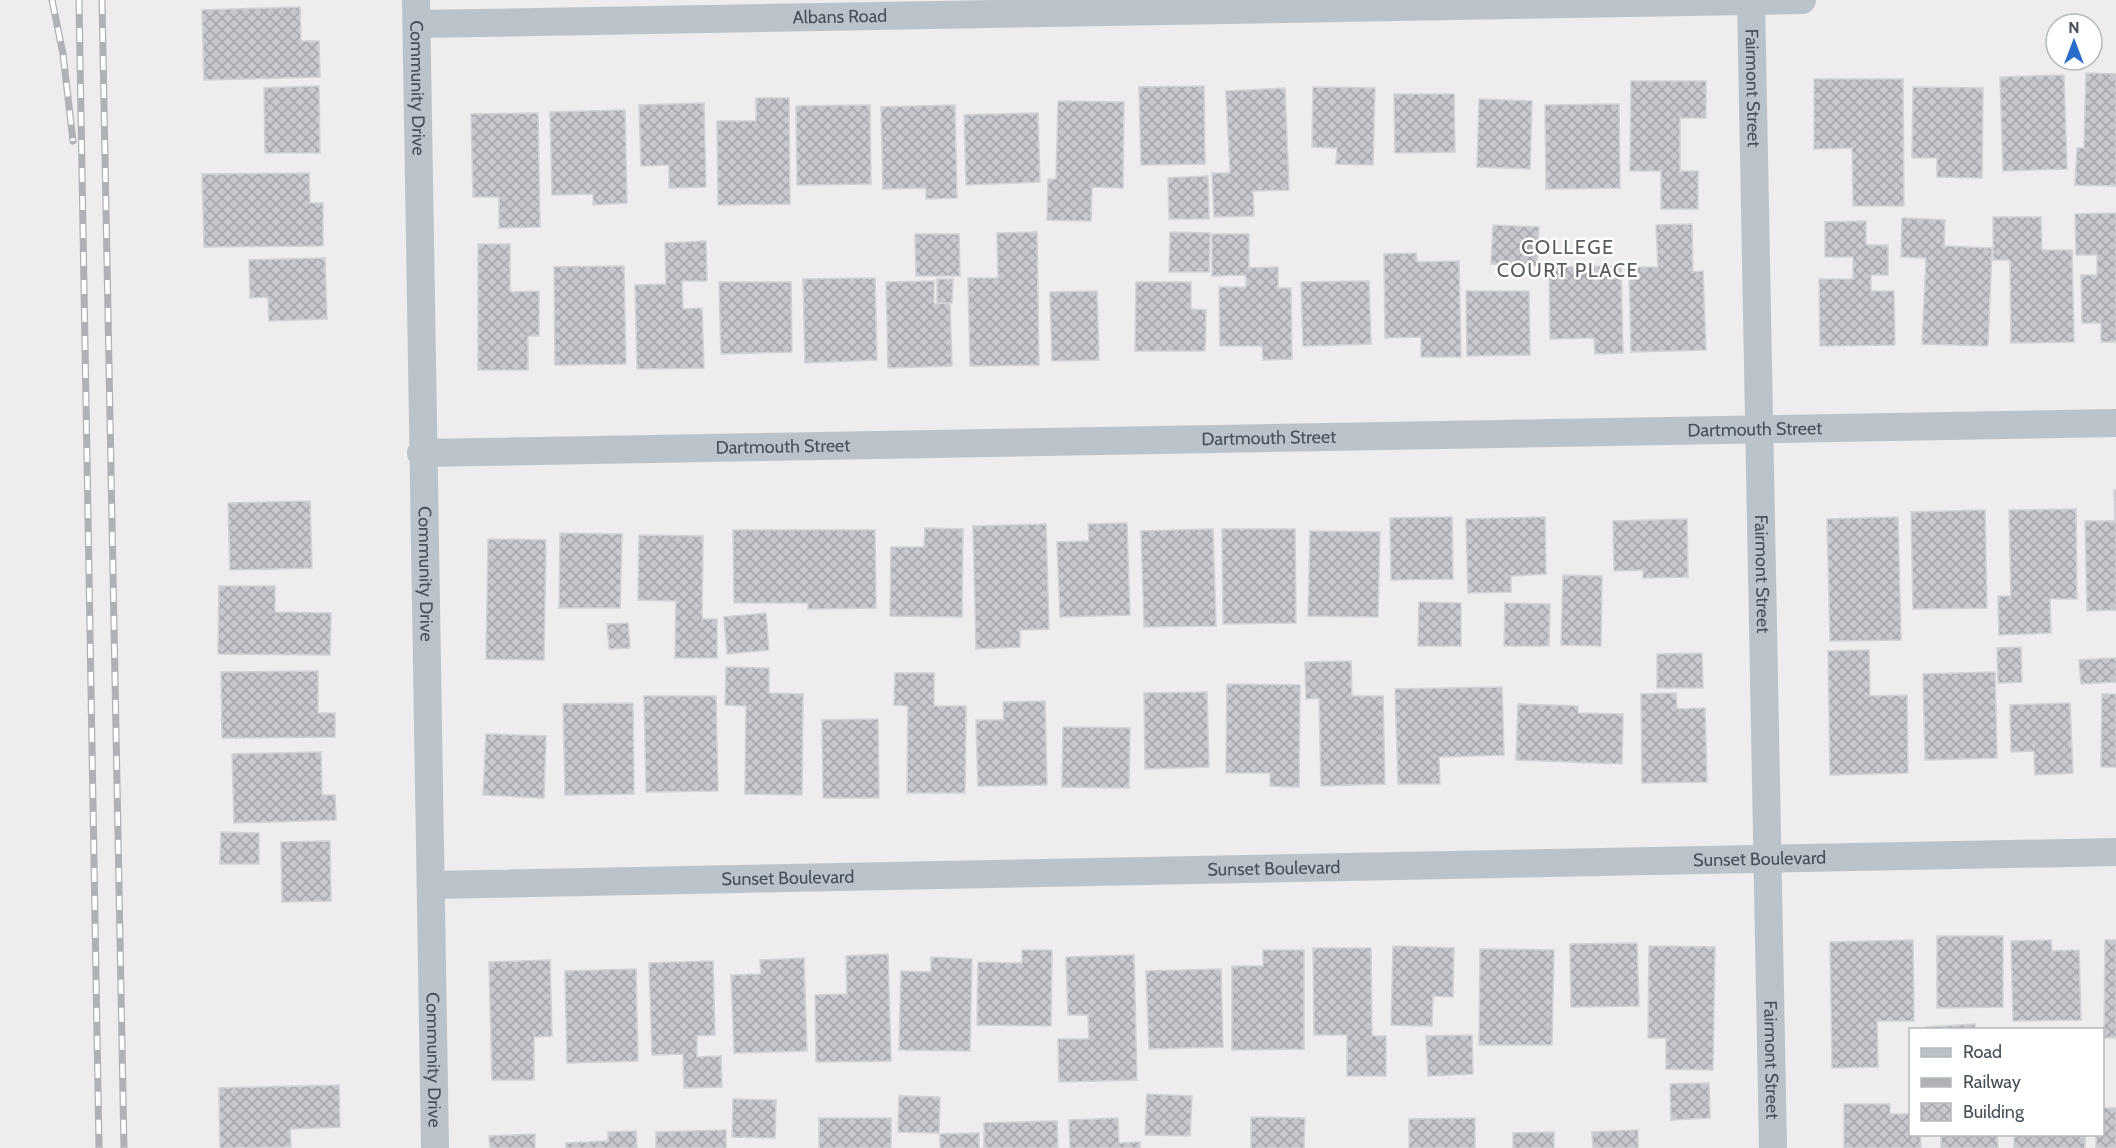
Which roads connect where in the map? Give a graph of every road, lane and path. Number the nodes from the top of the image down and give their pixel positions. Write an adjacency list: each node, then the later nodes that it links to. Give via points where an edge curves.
1 (1751, 0): 2 (street, Albans Road); 3 (street, Albans Road); 5 (street, Fairmont Street)
2 (1802, 0)
3 (416, 12): 6 (street, Community Drive)
4 (2116, 423): 5 (street, Dartmouth Street)
5 (1759, 430): 6 (street, Dartmouth Street); 8 (street, Fairmont Street)
6 (422, 453): 9 (street, Community Drive)
7 (2116, 852): 8 (street, Sunset Boulevard)
8 (1768, 859): 9 (street, Sunset Boulevard); 11 (street, Fairmont Street)
9 (431, 885): 10 (street, Community Drive)
10 (435, 1148)
11 (1773, 1148)

